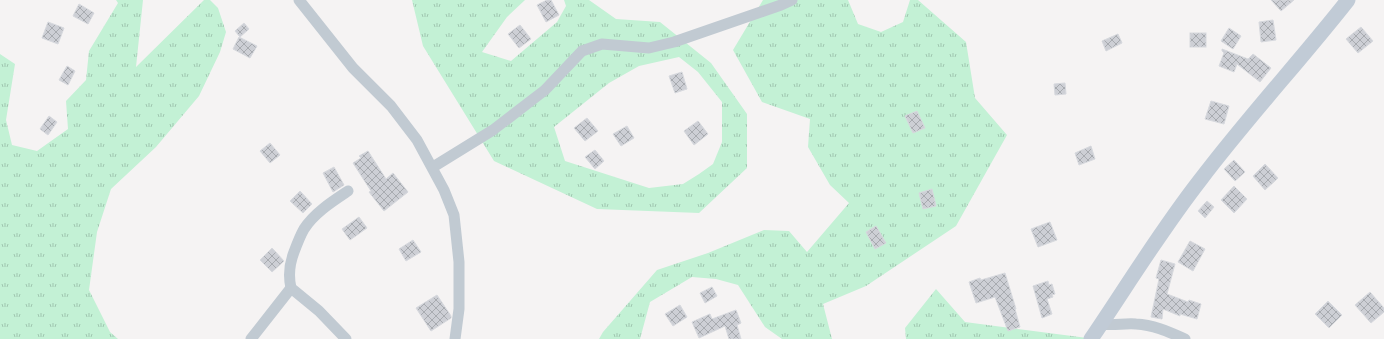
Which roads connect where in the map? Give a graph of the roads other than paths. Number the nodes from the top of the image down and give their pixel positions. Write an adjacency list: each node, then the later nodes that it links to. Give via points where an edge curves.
1 (299, 0): 4 (street, via 353,68 391,106 418,140)
2 (792, 0): 4 (street, via 674,42 649,48 602,44 582,51 545,90 493,130)
3 (1348, 0): 7 (main road, via 1201,179)
4 (432, 168): 10 (street, via 454,215 459,262 459,309)
5 (348, 191): 6 (street, via 327,205 305,228 290,265)
6 (291, 288): 8 (street); 9 (street, via 319,311)
7 (1101, 324): 11 (main road); 12 (street, via 1153,326)
8 (251, 339)
9 (346, 339)
10 (455, 339)
11 (1091, 339)
12 (1185, 339)

